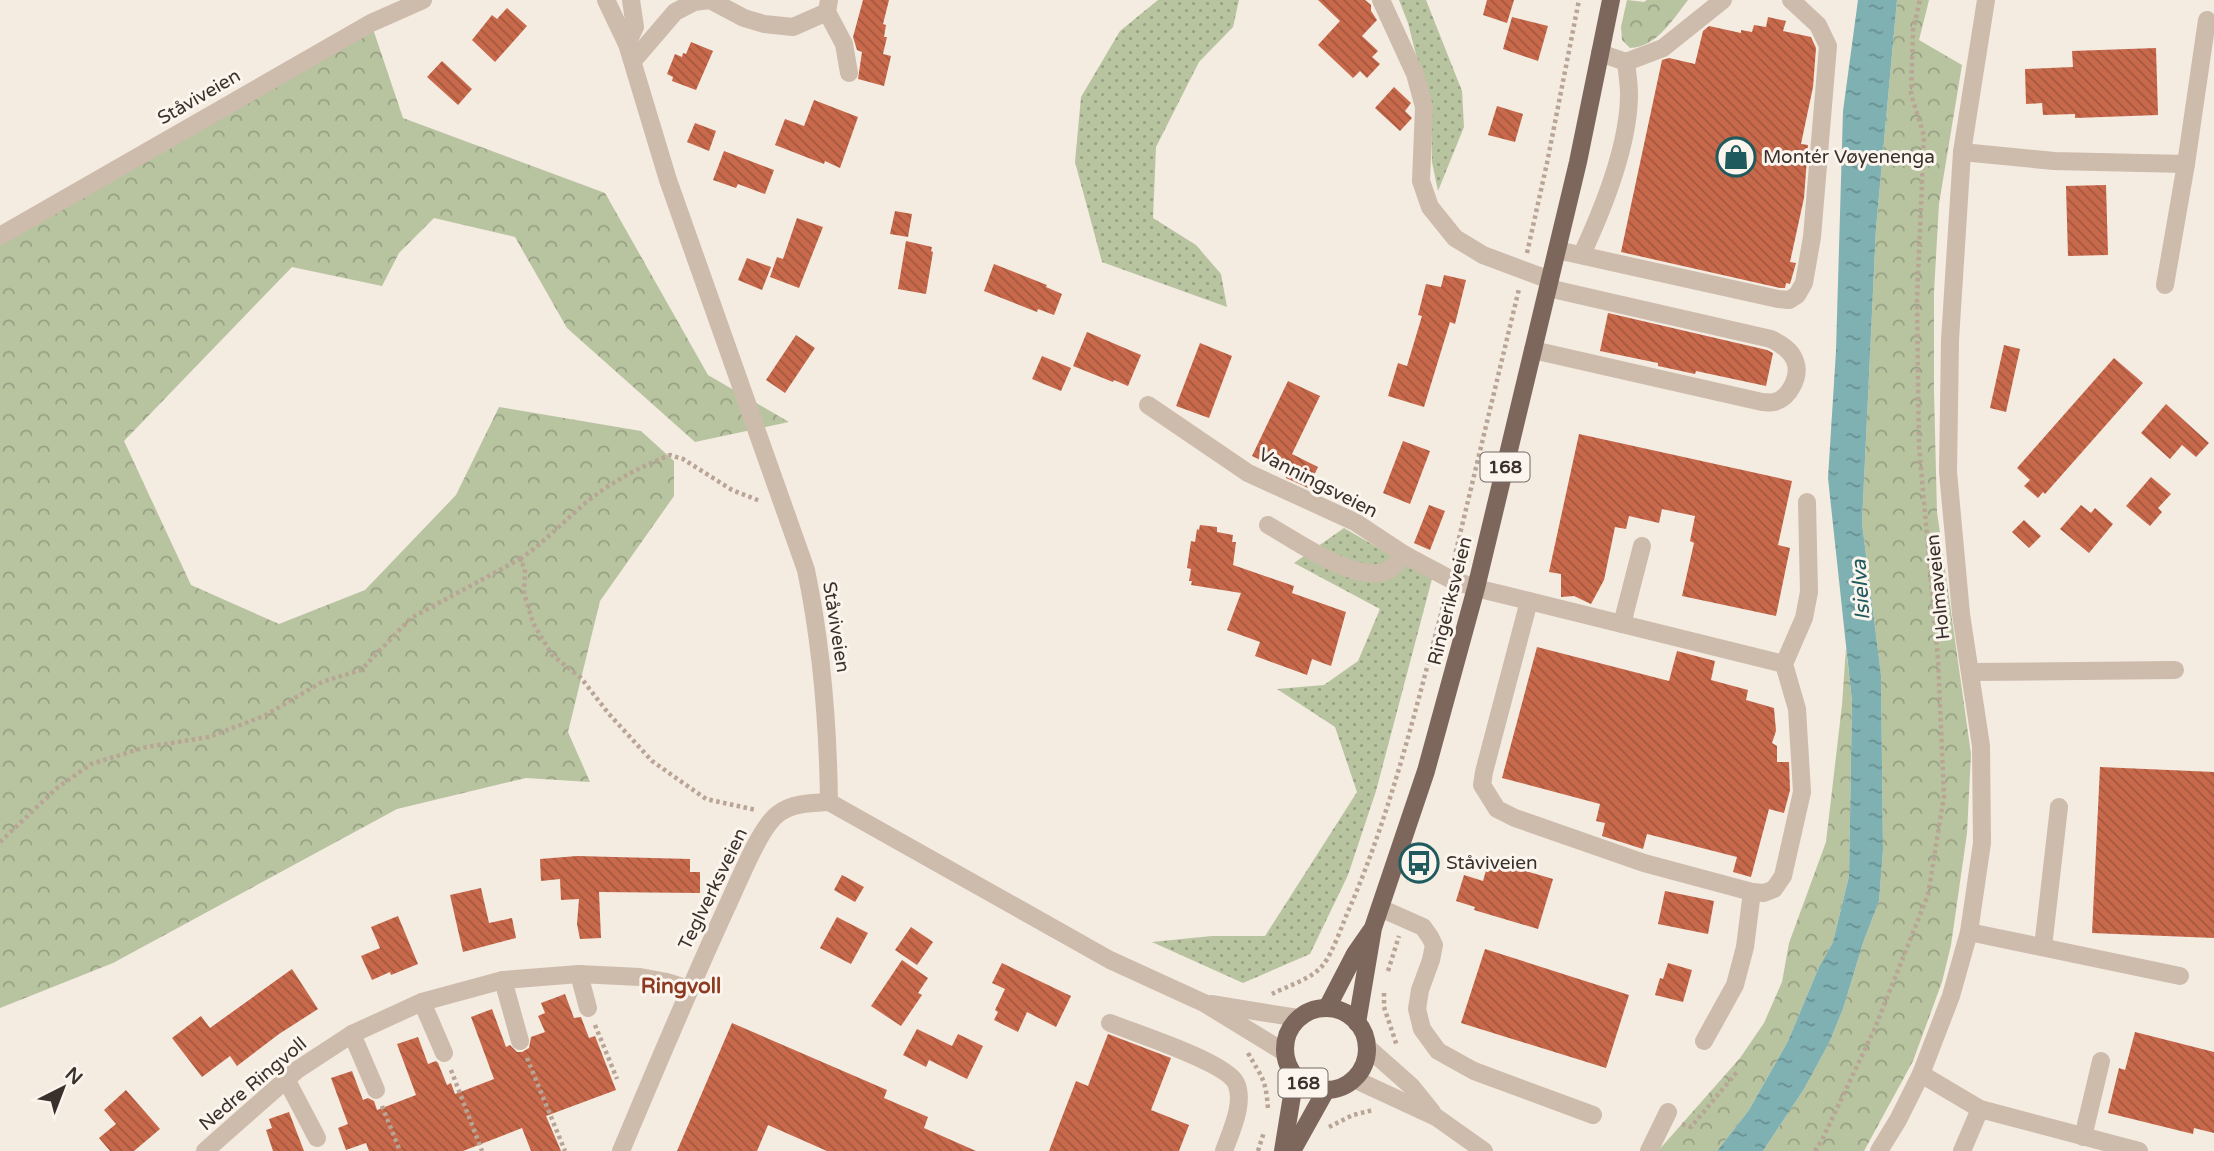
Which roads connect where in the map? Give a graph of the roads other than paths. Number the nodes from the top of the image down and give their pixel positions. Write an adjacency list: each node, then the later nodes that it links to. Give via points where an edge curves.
1 (422, 0): 18 (street, Ståviveien, via 370,23)
2 (606, 0): 11 (street, Ståviveien)
3 (631, 0): 11 (street, Ståviveien, via 635,27)
4 (1381, 0): 21 (street, via 1415,74 1424,107 1421,181 1430,208 1455,238)
5 (1611, 0): 12 (main road, Ringeriksveien / 168)
6 (1723, 0): 14 (street, via 1663,48)
7 (1791, 0): 20 (street, via 1818,25 1828,46 1812,237 1804,283 1797,295 1778,299)
8 (1986, 0): 16 (street, Holmaveien)
9 (828, 6): 13 (street, via 793,27 754,22 709,1 694,2 675,12); 15 (street, via 844,44)
10 (2207, 20): 17 (street)
11 (627, 44): 13 (street, Ståviveien)
12 (1600, 53): 14 (street); 19 (main road, Ringeriksveien / 168)
13 (633, 61): 35 (street, Ståviveien, via 668,180 806,570 817,624 829,741)
14 (1626, 62): 20 (street, via 1629,95 1617,163)
15 (849, 73)
16 (1962, 152): 17 (street); 34 (street, Holmaveien, via 1950,340 1948,472)
17 (2186, 164): 22 (street)
18 (0, 236)
19 (1557, 250): 20 (street); 21 (main road, Ringeriksveien / 168)
20 (1582, 254)
21 (1549, 284): 23 (main road, Ringeriksveien / 168); 23 (street, via 1771,339 1791,353 1797,365 1796,379 1785,396 1762,402)
22 (2165, 285)
23 (1533, 351): 29 (main road, Ringeriksveien / 168)
24 (1148, 405): 28 (street, Vanningsveien, via 1248,472 1355,522)
25 (1807, 502): 32 (street, via 1809,592 1804,618)
26 (1268, 525): 28 (street, via 1343,568 1366,573 1388,570)
27 (1642, 546): 31 (street)
28 (1405, 555): 29 (street, Vanningsveien)
29 (1476, 588): 30 (street, Vanningsveien); 38 (main road, Ringeriksveien / 168, via 1426,771)
30 (1529, 601): 31 (street, Vanningsveien); 37 (street, via 1484,772 1482,785 1487,797 1497,809 1515,818 1644,863)
31 (1622, 624): 32 (street, Vanningsveien)
32 (1784, 664): 37 (street, via 1797,709 1802,792 1783,876 1774,889)
33 (2175, 670): 34 (street)
34 (1970, 672): 40 (street, Holmaveien, via 1982,746 1982,843)
35 (829, 802): 45 (street, Teglverksveien, via 803,804 778,814 767,826); 47 (street, via 1110,960)
36 (2059, 807): 41 (street)
37 (1752, 892): 55 (street, via 1735,985)
38 (1380, 908): 39 (main road, Ringeriksveien / 168); 67 (street, via 1423,928 1434,945 1417,1009 1422,1029 1438,1051 1474,1071)
39 (1373, 928): 49 (main road, Ringeriksveien / 168); 52 (main road, Ringeriksveien / 168)
40 (1969, 932): 41 (street); 60 (street, Holmaveien)
41 (2043, 947): 43 (street)
42 (579, 974): 44 (street, Nedre Ringvoll); 45 (street, Nedre Ringvoll, via 640,977); 48 (street)
43 (2180, 975)
44 (503, 980): 46 (street, Nedre Ringvoll); 54 (street)
45 (689, 989): 73 (street, Teglverksveien)
46 (422, 1002): 53 (street, Nedre Ringvoll); 57 (street)
47 (1204, 1003): 50 (street); 58 (street)
48 (588, 1008)
49 (1327, 1008): 50 (main road); 52 (main road)
50 (1298, 1018): 58 (main road, 168, via 1285,1040)
51 (1110, 1023): 74 (street, via 1213,1064 1231,1076 1239,1101)
52 (1357, 1023): 56 (main road)
53 (352, 1034): 62 (street, Nedre Ringvoll); 64 (street)
54 (520, 1041)
55 (1704, 1041)
56 (1367, 1046): 63 (main road, 168, via 1364,1064); 69 (street, via 1411,1086)
57 (444, 1052)
58 (1284, 1052): 61 (main road, 168)
59 (2101, 1061): 70 (street)
60 (1921, 1074): 66 (street); 79 (street, Holmaveien)
61 (1295, 1077): 65 (main road, 168, via 1309,1087); 75 (main road, 168)
62 (286, 1079): 71 (street); 72 (street, Nedre Ringvoll)
63 (1354, 1079): 65 (main road, 168); 69 (street)
64 (376, 1090)
65 (1326, 1090): 76 (main road, 168)
66 (1980, 1109): 70 (street); 80 (street)
67 (1592, 1115)
68 (1666, 1116): 78 (street)
69 (1436, 1117): 77 (street)
70 (2083, 1137): 81 (street)
71 (317, 1138)
72 (205, 1151)
73 (621, 1151)
74 (1224, 1151)
75 (1283, 1151)
76 (1292, 1151)
77 (1483, 1151)
78 (1649, 1151)
79 (1879, 1151)
80 (1962, 1151)
81 (2138, 1151)

